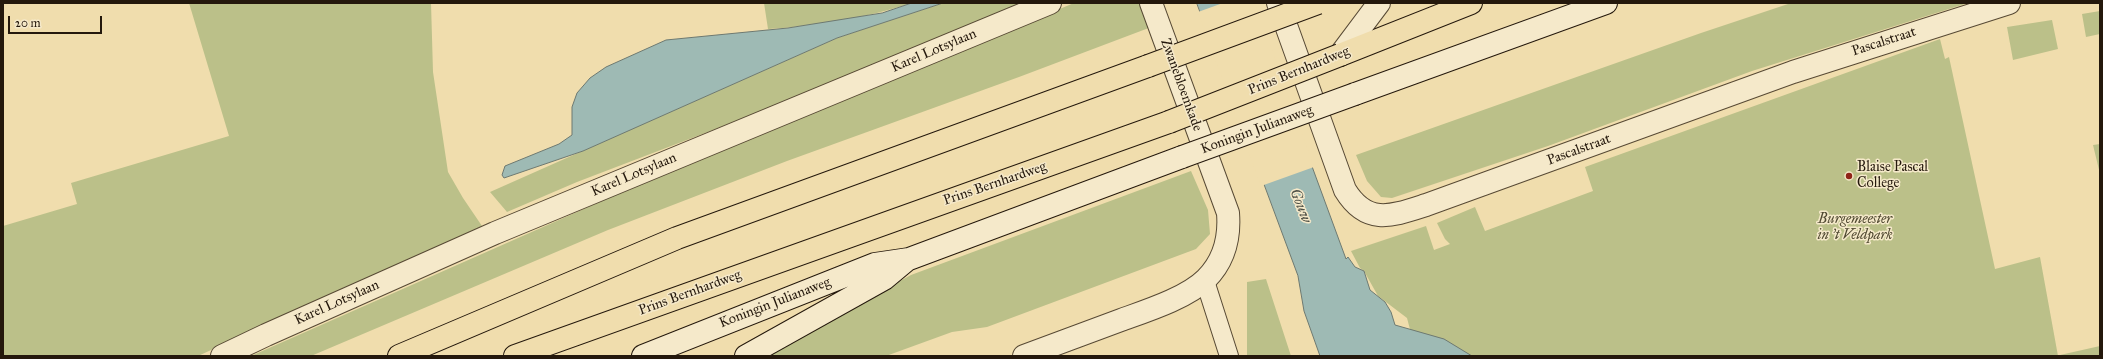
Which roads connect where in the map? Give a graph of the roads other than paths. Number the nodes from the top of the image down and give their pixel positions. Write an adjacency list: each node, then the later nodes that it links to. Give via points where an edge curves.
1 (1050, 3): 12 (street, Karel Lotsylaan, via 495,233)
2 (1151, 3): 11 (street, Zwanebloemkade, via 1228,213 1227,240 1222,259)
3 (1278, 3): 8 (street, Pascalstraat, via 1345,190 1352,202 1365,212 1379,216 1395,215 1426,205 1793,72)
4 (1318, 3): 13 (main road, bridge, via 677,238)
5 (1379, 3): 9 (street)
6 (1471, 3): 9 (main road, Prins Bernhardweg)
7 (1606, 3): 10 (street, Koningin Julianaweg, bridge)
8 (2009, 3)
9 (1340, 55): 14 (main road, Prins Bernhardweg, bridge, via 1169,122)
10 (909, 259): 15 (street, Koningin Julianaweg, via 875,264); 16 (street, Koningin Julianaweg, via 884,279)
11 (1205, 281): 17 (street, via 1155,308); 18 (lane)
12 (222, 356)
13 (399, 356)
14 (515, 356)
15 (643, 356)
16 (746, 356)
17 (1024, 356)
18 (1229, 356)

